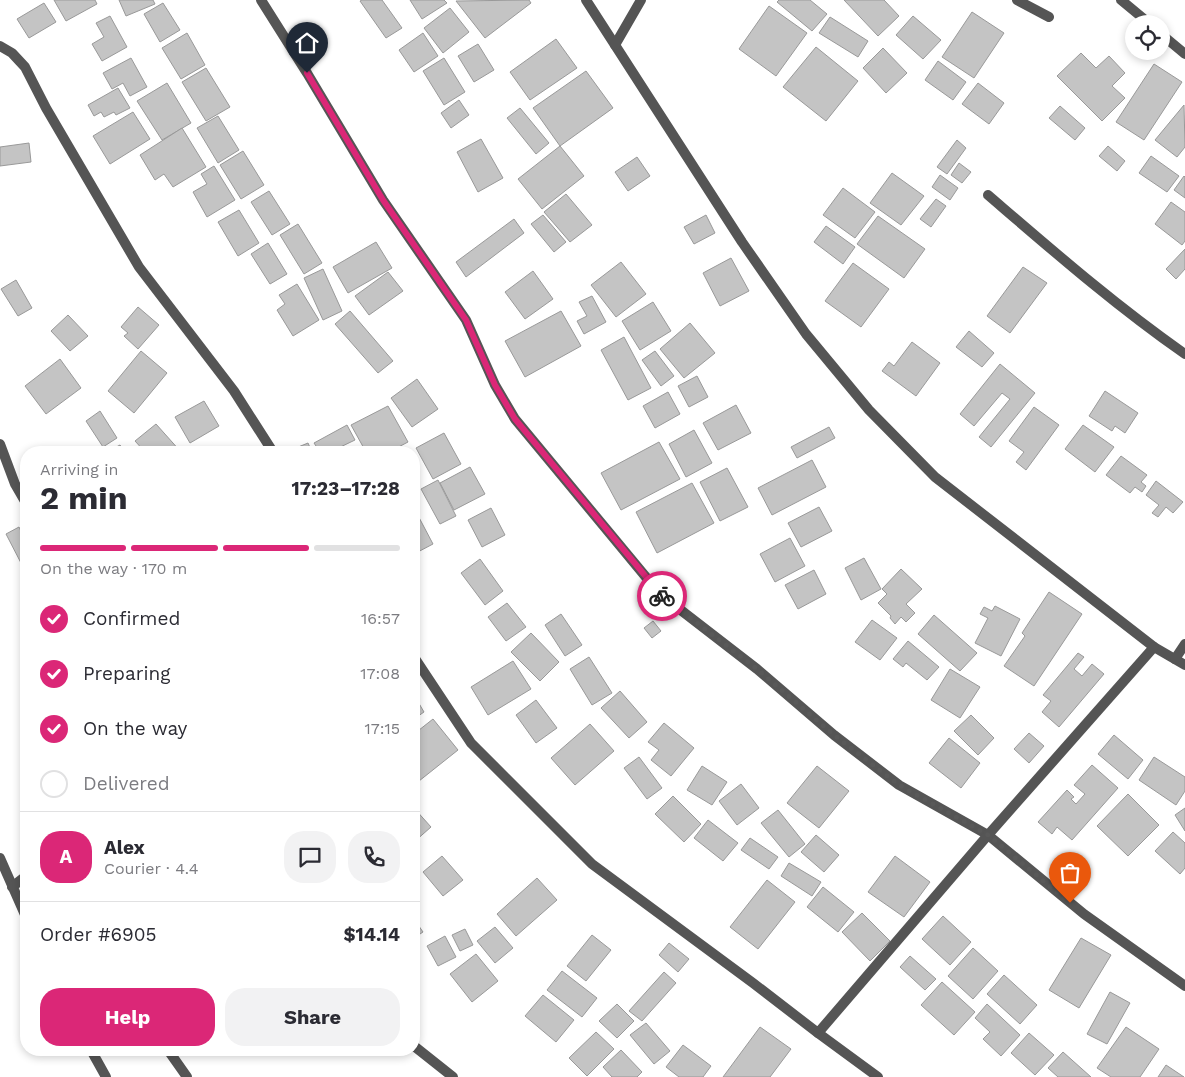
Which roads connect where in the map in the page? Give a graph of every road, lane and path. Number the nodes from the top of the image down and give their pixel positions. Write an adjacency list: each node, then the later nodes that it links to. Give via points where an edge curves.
1 (261, 0): 22 (street, via 383,200 466,320 495,385 515,419 660,594 899,785)
2 (586, 0): 9 (street)
3 (641, 0): 9 (street)
4 (1017, 0): 7 (street)
5 (1121, 0): 6 (street)
6 (1139, 15)
7 (1049, 17)
8 (1170, 42): 11 (street)
9 (614, 45): 18 (street, via 747,250 806,334 869,410 935,477)
10 (0, 46): 15 (street, via 25,67 139,267 234,391)
11 (1185, 54)
12 (988, 195): 13 (street, via 1152,331)
13 (1185, 354)
14 (0, 444): 16 (street)
15 (269, 446)
16 (20, 493)
17 (1185, 644): 19 (street)
18 (1154, 647): 19 (street); 22 (street)
19 (1175, 658): 20 (street)
20 (1185, 665)
21 (420, 666): 28 (street, via 471,743 592,864)
22 (988, 835): 27 (street, via 1084,914); 28 (street)
23 (0, 858): 25 (street)
24 (20, 881): 25 (street)
25 (12, 887): 26 (street)
26 (20, 904)
27 (1185, 986)
28 (818, 1034): 35 (street)
29 (420, 1051): 34 (street)
30 (94, 1056): 32 (street)
31 (172, 1056): 33 (street)
32 (106, 1077)
33 (187, 1077)
34 (453, 1077)
35 (878, 1077)

